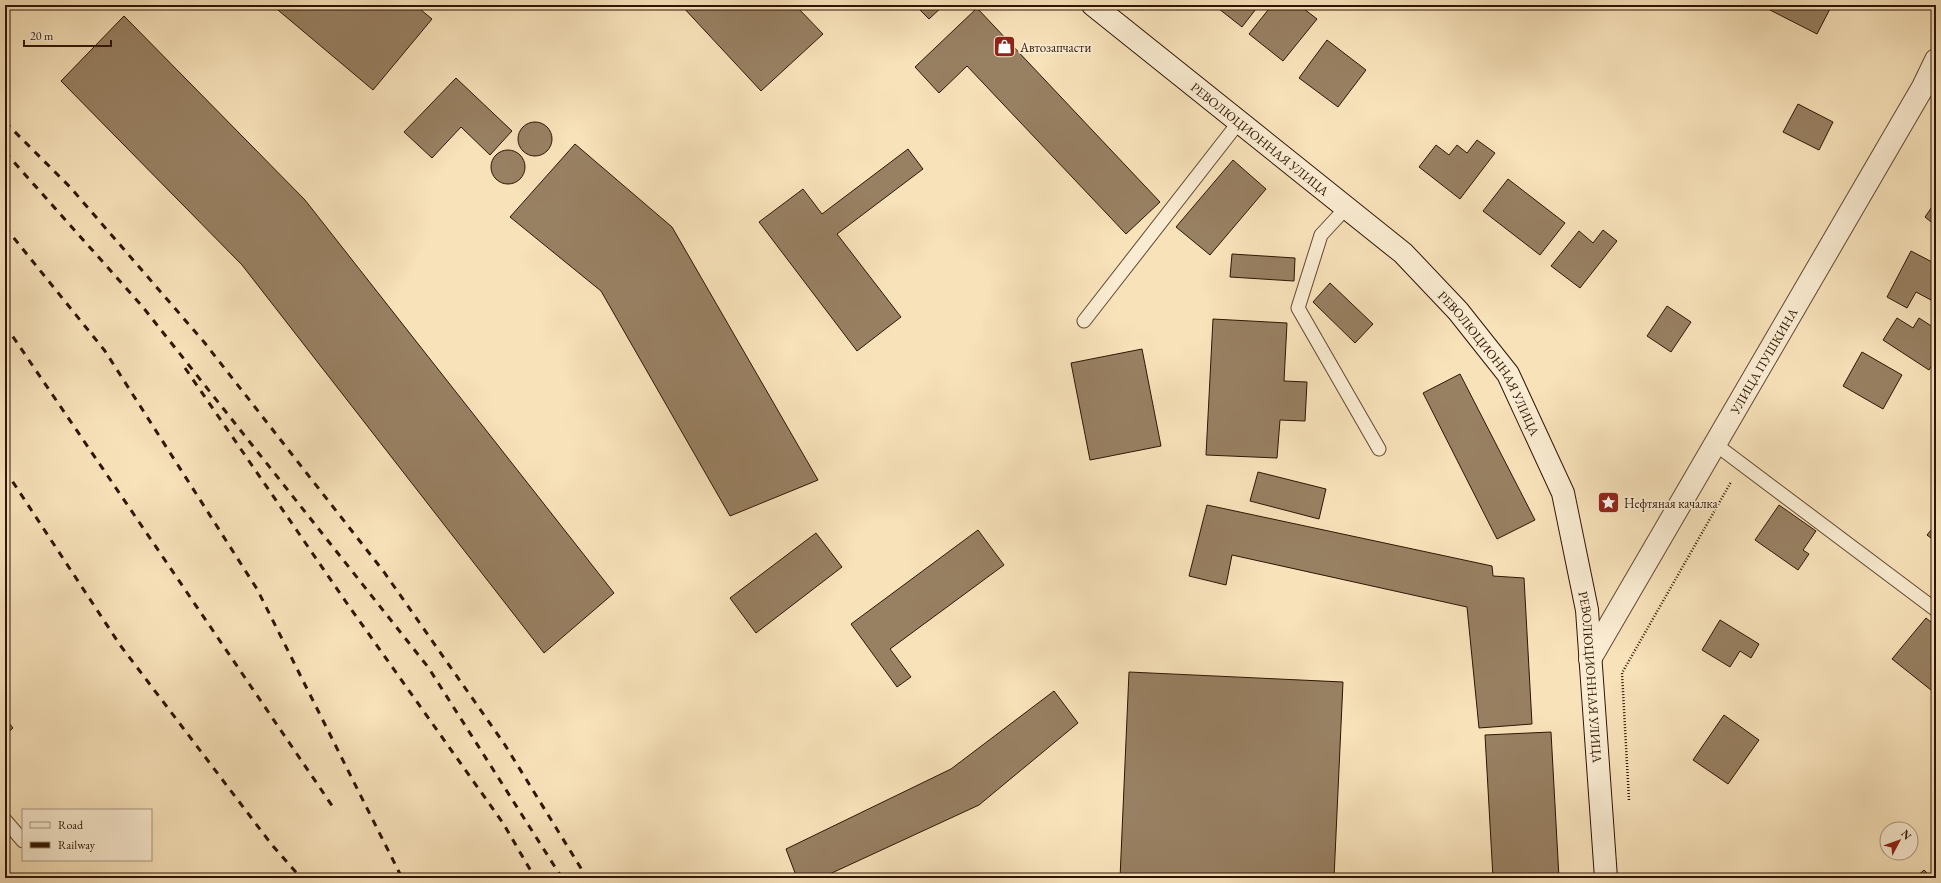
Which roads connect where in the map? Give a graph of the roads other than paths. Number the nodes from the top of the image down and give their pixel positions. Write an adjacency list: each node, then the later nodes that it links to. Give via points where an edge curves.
1 (1093, 5): 3 (main road, РЕВОЛЮЦИОННАЯ УЛИЦА)
2 (1936, 60): 6 (main road, УЛИЦА ПУШКИНА, via 1923,87)
3 (1239, 122): 4 (main road, РЕВОЛЮЦИОННАЯ УЛИЦА); 5 (lane)
4 (1346, 208): 7 (lane, via 1322,235 1298,308); 9 (main road, РЕВОЛЮЦИОННАЯ УЛИЦА, via 1402,253 1433,284 1508,374 1563,493 1586,610)
5 (1084, 321)
6 (1715, 444): 8 (lane); 9 (main road, УЛИЦА ПУШКИНА)
7 (1379, 450)
8 (1936, 610)
9 (1590, 660): 12 (main road, РЕВОЛЮЦИОННАЯ УЛИЦА)
10 (5, 820): 11 (lane)
11 (22, 840)
12 (1606, 878)

